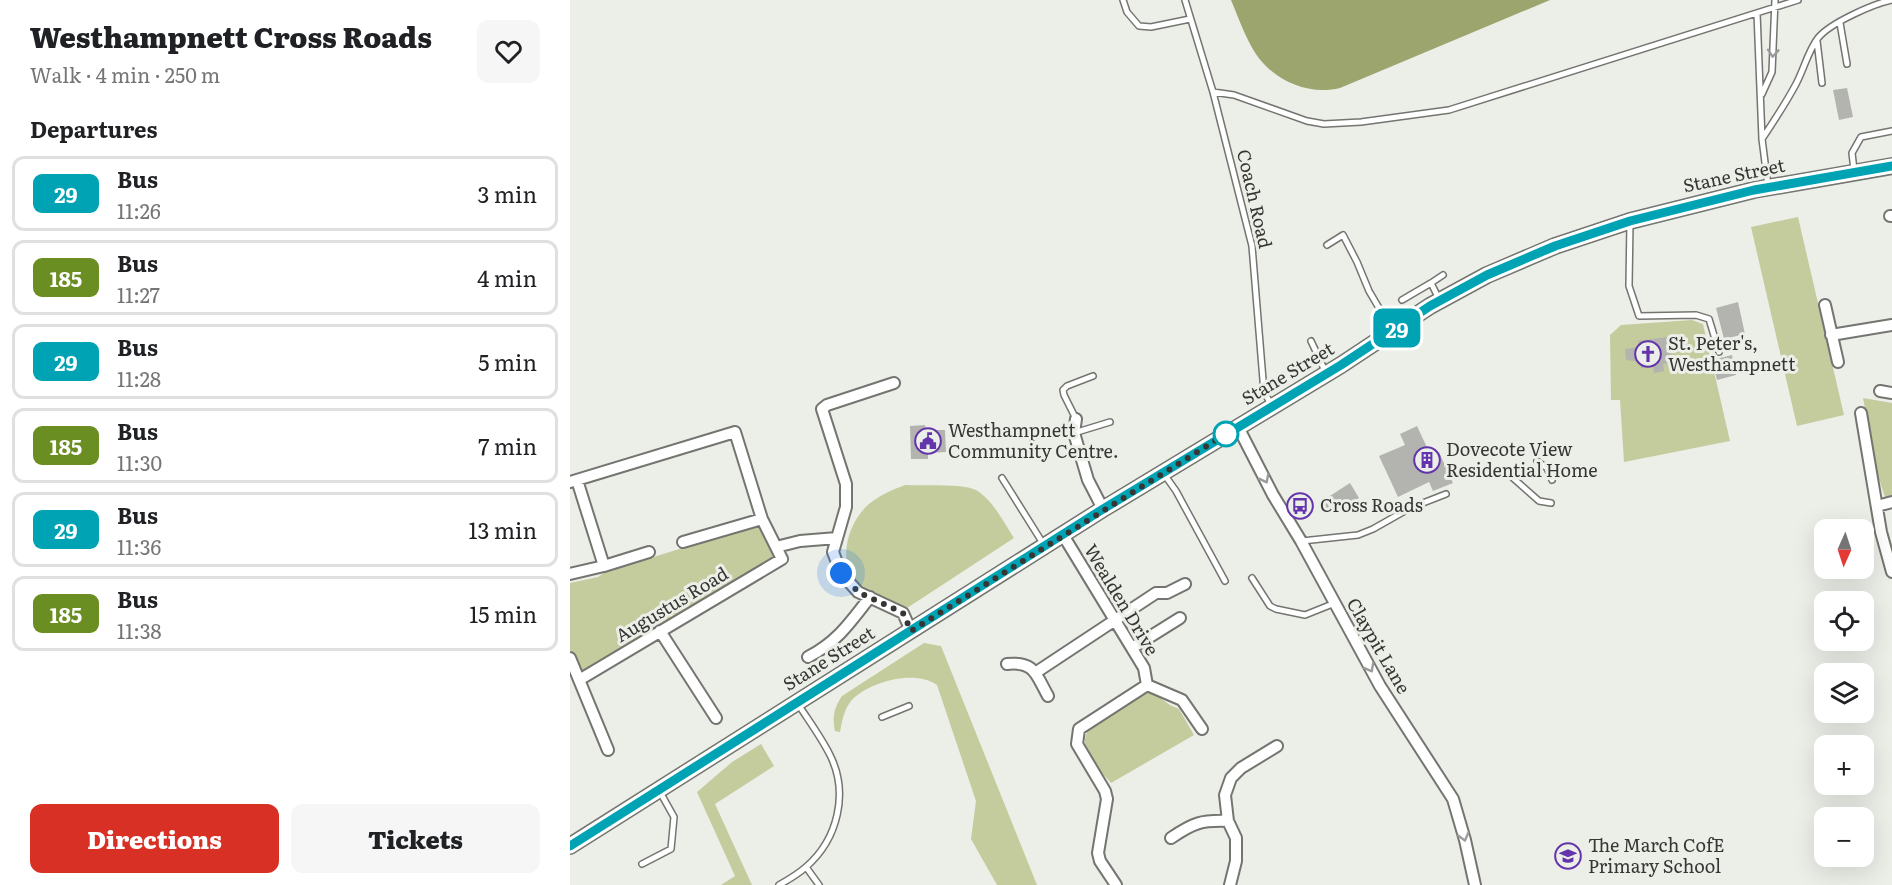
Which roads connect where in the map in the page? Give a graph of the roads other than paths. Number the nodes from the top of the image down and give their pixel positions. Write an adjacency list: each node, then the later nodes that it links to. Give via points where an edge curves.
1 (1123, 0): 8 (lane, via 1132,21 1139,26)
2 (1185, 0): 8 (lane, Coach Road)
3 (1775, 0): 6 (lane)
4 (1798, 0): 6 (lane)
5 (1892, 0): 9 (lane)
6 (1775, 8): 7 (lane); 14 (lane, one-way to 14, via 1772,72)
7 (1757, 13): 13 (lane, via 1449,110 1324,124); 14 (lane)
8 (1190, 19): 13 (lane, Coach Road)
9 (1840, 23): 10 (lane); 11 (lane)
10 (1817, 39): 12 (lane); 16 (lane, via 1796,84)
11 (1847, 64)
12 (1822, 83)
13 (1213, 92): 38 (lane, Coach Road, via 1252,246 1264,392)
14 (1761, 96): 16 (lane)
15 (1892, 131): 18 (lane, via 1861,137 1852,153)
16 (1762, 139): 19 (lane)
17 (1892, 166): 18 (street, Stane Street)
18 (1854, 172): 19 (street, Stane Street)
19 (1769, 188): 20 (street, Stane Street)
20 (1630, 221): 25 (street, Stane Street, via 1516,261); 31 (lane, via 1629,286 1639,316 1696,315 1709,319)
21 (1327, 244): 28 (lane, via 1343,235)
22 (1443, 275): 23 (lane)
23 (1431, 283): 24 (lane); 25 (lane)
24 (1402, 300)
25 (1439, 301): 28 (street, Stane Street)
26 (1825, 305): 29 (street)
27 (1892, 325): 29 (street)
28 (1392, 331): 33 (street, Stane Street)
29 (1832, 335): 32 (street)
30 (1311, 341): 33 (lane)
31 (1719, 352)
32 (1838, 362)
33 (1326, 374): 38 (street, Stane Street)
34 (1093, 376): 40 (lane, via 1063,390)
35 (894, 383): 57 (street, via 822,409 846,484 846,507)
36 (1880, 391): 37 (street)
37 (1892, 393)
38 (1272, 407): 42 (street, Stane Street)
39 (1861, 413): 53 (street)
40 (1076, 420): 43 (street)
41 (1110, 423): 43 (lane)
42 (1238, 427): 45 (street, Stane Street); 58 (street, Claypit Lane, one-way to 58)
43 (1074, 433): 54 (street, via 1088,480)
44 (1537, 461): 48 (lane, via 1547,468)
45 (1163, 472): 54 (street, Stane Street); 67 (lane)
46 (1002, 478): 60 (lane)
47 (1513, 478): 52 (lane, via 1539,501)
48 (1552, 480)
49 (574, 481): 55 (street, via 735,432); 63 (street)
50 (1446, 494): 58 (lane, via 1358,535)
51 (1892, 502): 53 (street)
52 (1551, 503)
53 (1877, 506): 64 (street)
54 (1103, 509): 56 (street, Stane Street)
55 (762, 519): 59 (street); 61 (street)
56 (1063, 535): 60 (street, Stane Street); 72 (street, Wealden Drive)
57 (837, 538): 61 (street); 69 (street, via 833,552 841,573 858,592)
58 (1301, 541): 70 (street, Claypit Lane)
59 (683, 542)
60 (1045, 546): 74 (street, Stane Street)
61 (776, 547): 73 (street, Augustus Road, via 783,559)
62 (649, 552): 63 (street)
63 (604, 567): 65 (street)
64 (1892, 572)
65 (570, 574)
66 (1252, 578): 70 (lane, via 1276,609 1305,615)
67 (1225, 581)
68 (1185, 584): 72 (street, via 1167,593 1156,593)
69 (870, 597): 74 (street, via 903,613); 76 (street, via 827,648)
70 (1335, 603): 100 (street, Claypit Lane, one-way to 100, via 1380,686 1453,799)
71 (1180, 618): 75 (street, Wealden Drive)
72 (1114, 620): 75 (street, Wealden Drive); 79 (street)
73 (660, 631): 80 (street, Augustus Road); 86 (street)
74 (911, 631): 83 (street, Stane Street)
75 (1132, 648): 81 (street, Wealden Drive, via 1144,669)
76 (808, 657)
77 (570, 658): 80 (street)
78 (1007, 664): 79 (street, via 1028,665)
79 (1035, 673): 82 (street)
80 (579, 680): 89 (street)
81 (1147, 685): 87 (street, via 1182,700); 98 (street, Wealden Drive, via 1079,729 1077,744 1107,799 1098,853)
82 (1048, 696)
83 (797, 703): 90 (street, Stane Street); 95 (lane, via 831,756 840,801 829,839)
84 (909, 706): 85 (lane)
85 (882, 717)
86 (717, 718)
87 (1202, 729)
88 (1277, 746): 91 (street, via 1231,778 1225,795)
89 (608, 750)
90 (659, 791): 93 (street, Stane Street); 94 (lane, via 674,817 671,849)
91 (1228, 821): 92 (street, via 1205,820); 99 (street, via 1236,838)
92 (1171, 838)
93 (570, 846)
94 (642, 864)
95 (806, 867): 96 (lane); 97 (lane)
96 (779, 885)
97 (819, 885)
98 (1116, 885)
99 (1230, 885)
100 (1475, 885)

